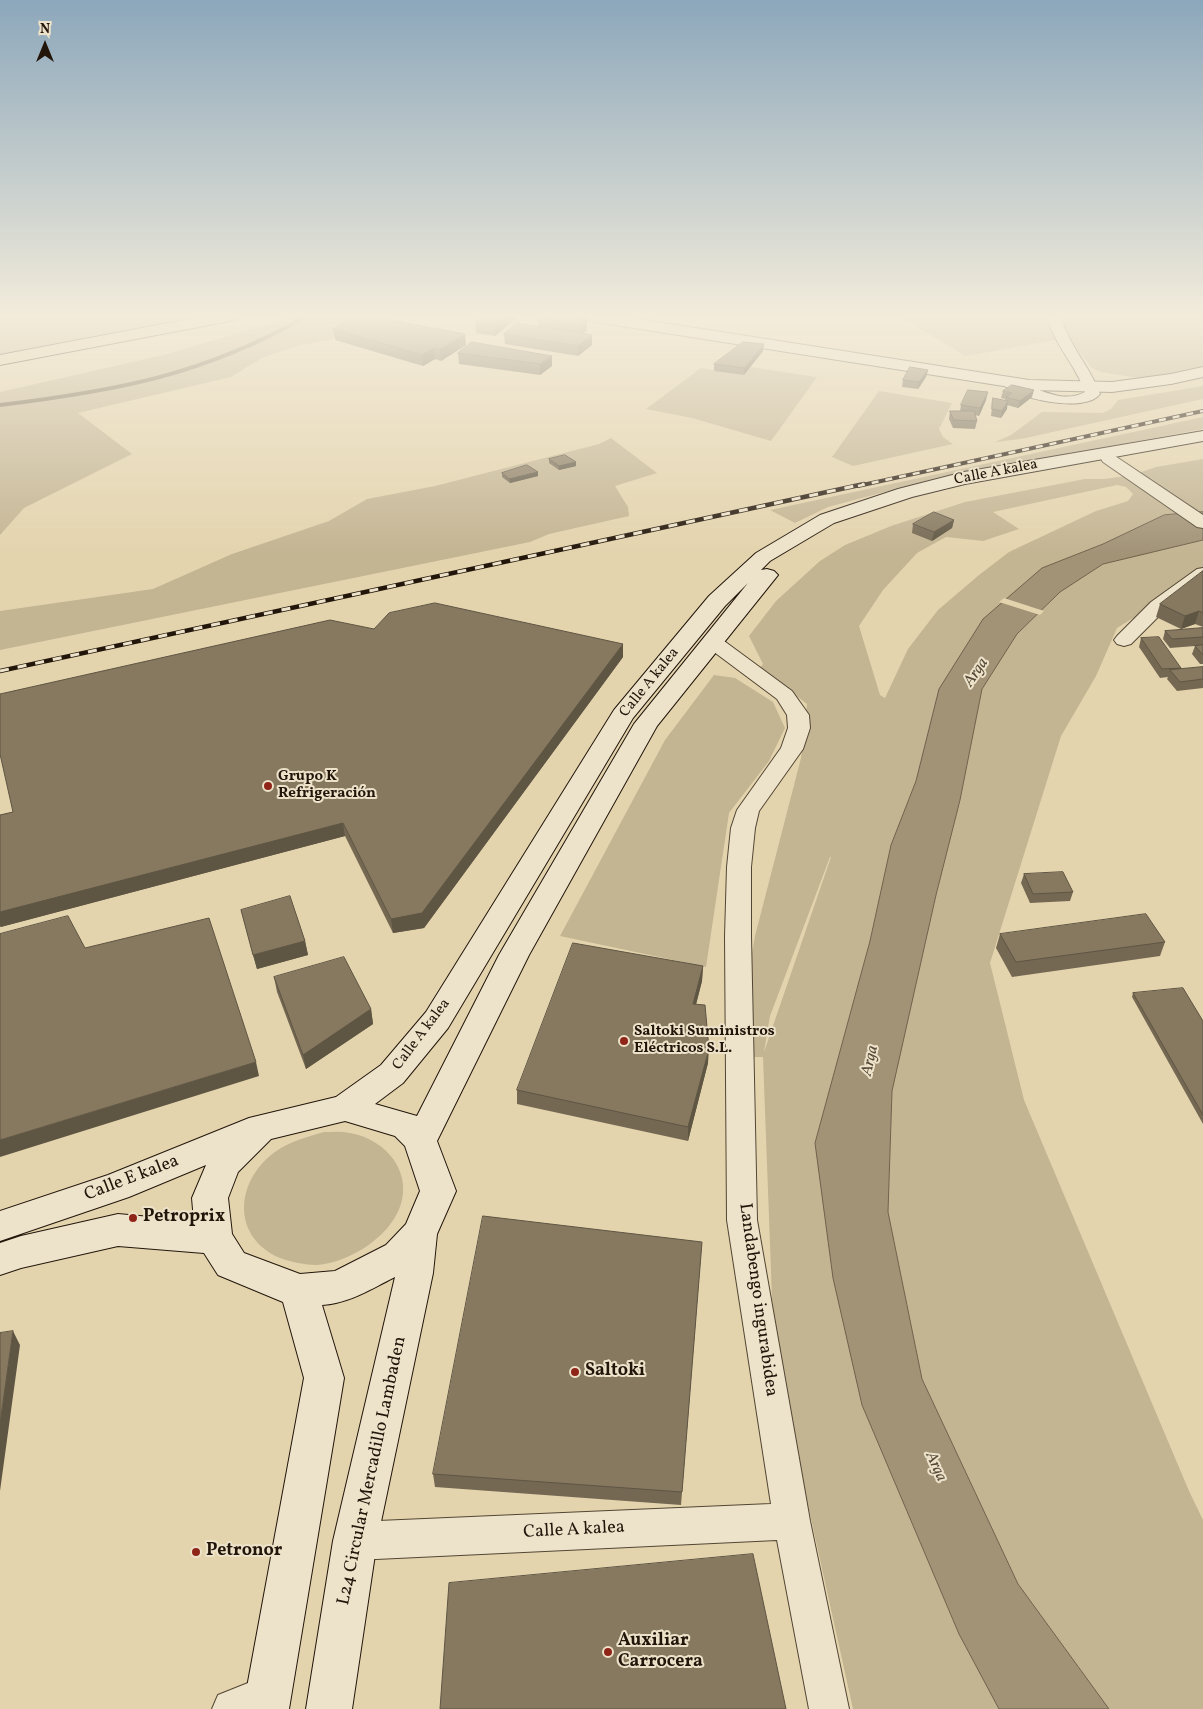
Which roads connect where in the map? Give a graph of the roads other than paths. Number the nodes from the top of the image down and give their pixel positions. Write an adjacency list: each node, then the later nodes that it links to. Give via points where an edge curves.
1 (1203, 436): 3 (main road)
2 (1203, 443): 3 (main road)
3 (1105, 456): 4 (street); 7 (main road, Calle A kalea, via 901,504 846,524 777,564); 8 (main road, Calle A kalea, via 964,478 905,493 827,519 763,557 717,601 623,715 437,1020 392,1074)
4 (1203, 522)
5 (1203, 573): 6 (street, via 1158,606)
6 (1124, 640)
7 (713, 642): 10 (main road, Calle A kalea, via 646,724 514,955 427,1129); 16 (street, Landabengo ingurabidea, via 785,695 798,716 799,728 792,749 748,810 742,828 738,916 742,1220)
8 (345, 1108): 9 (main road, Calle E kalea); 10 (main road, via 406,1126)
9 (261, 1128): 11 (main road, Calle E kalea, via 117,1187); 13 (main road, via 224,1164 210,1198)
10 (419, 1139): 12 (main road, via 438,1191)
11 (0, 1226)
12 (418, 1234): 15 (main road, via 399,1256 340,1287); 17 (main road, L24 Circular Mercadillo Lambaden, via 414,1273)
13 (214, 1238): 14 (main road, via 118,1230); 15 (main road, via 231,1264)
14 (0, 1259)
15 (299, 1291): 18 (main road, via 324,1378)
16 (792, 1521): 17 (street, Calle A kalea); 20 (street, Landabengo ingurabidea)
17 (355, 1541): 19 (main road, L24 Circular Mercadillo Lambaden)
18 (255, 1704)
19 (330, 1709)
20 (829, 1709)

